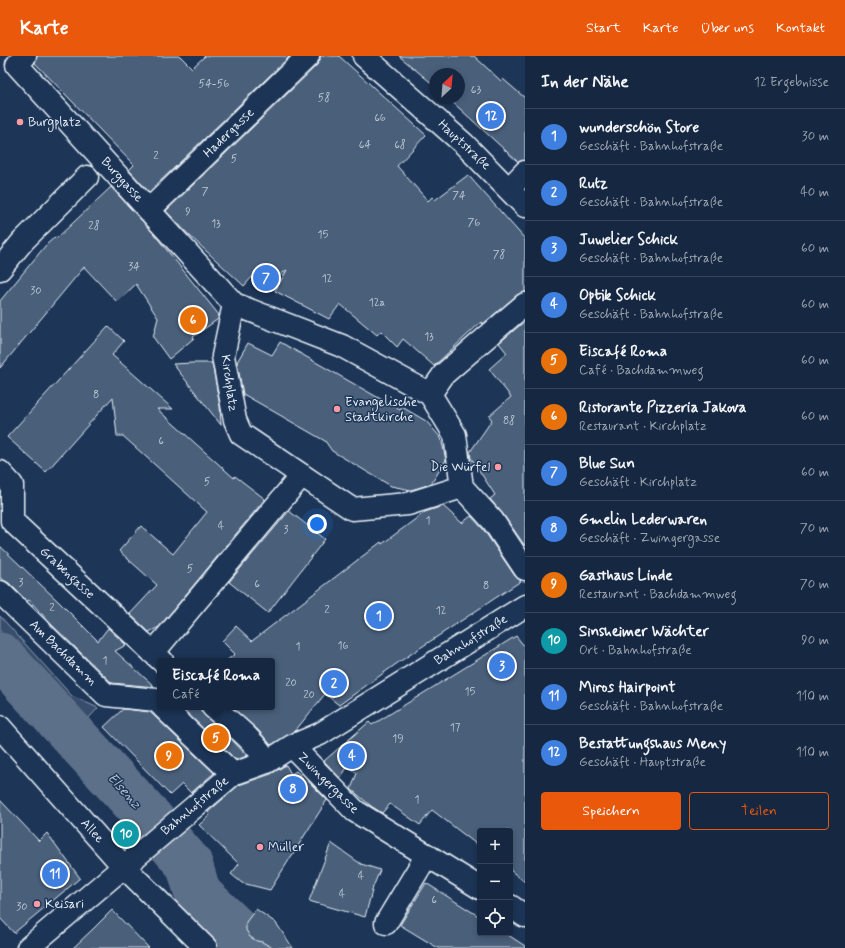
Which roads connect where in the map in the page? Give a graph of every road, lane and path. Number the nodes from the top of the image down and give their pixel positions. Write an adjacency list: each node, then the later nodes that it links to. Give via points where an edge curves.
1 (26, 56): 8 (street, Burggasse, via 17,65)
2 (308, 56): 8 (street, Hadergasse)
3 (364, 56): 6 (street, Hauptstraße, via 464,144)
4 (525, 172): 6 (street)
5 (87, 177): 9 (street, via 23,241)
6 (509, 189): 7 (street, Hauptstraße)
7 (525, 206)
8 (149, 210): 10 (street, Burggasse)
9 (0, 269)
10 (234, 304): 12 (street, via 342,346); 14 (street, Kirchplatz, via 223,356 234,420 241,434)
11 (525, 304): 12 (street, via 444,374)
12 (430, 394): 15 (street, via 455,435)
13 (0, 472): 19 (street, Grabengasse, via 12,485 12,521)
14 (302, 475): 15 (street, Kirchplatz, via 352,509 408,504); 19 (street)
15 (462, 487): 16 (street, via 493,521)
16 (525, 569)
17 (0, 592): 20 (street, Am Bachdamm, via 106,695)
18 (521, 616): 24 (street, Bahnhofstraße, via 320,734)
19 (157, 657)
20 (157, 701)
21 (166, 710): 26 (street)
22 (216, 710): 25 (street, via 253,743)
23 (0, 727): 28 (street, Allee)
24 (292, 746): 25 (street, Bahnhofstraße); 27 (street, Zwingergasse, via 355,811)
25 (267, 762): 26 (street, Bahnhofstraße)
26 (227, 769): 28 (street, Bahnhofstraße, via 180,820)
27 (427, 855): 29 (street, Zwingergasse); 32 (street)
28 (123, 866): 33 (street, Bahnhofstraße); 34 (street, Allee)
29 (477, 886)
30 (513, 908): 31 (street)
31 (525, 916)
32 (386, 922)
33 (28, 948)
34 (206, 948)

